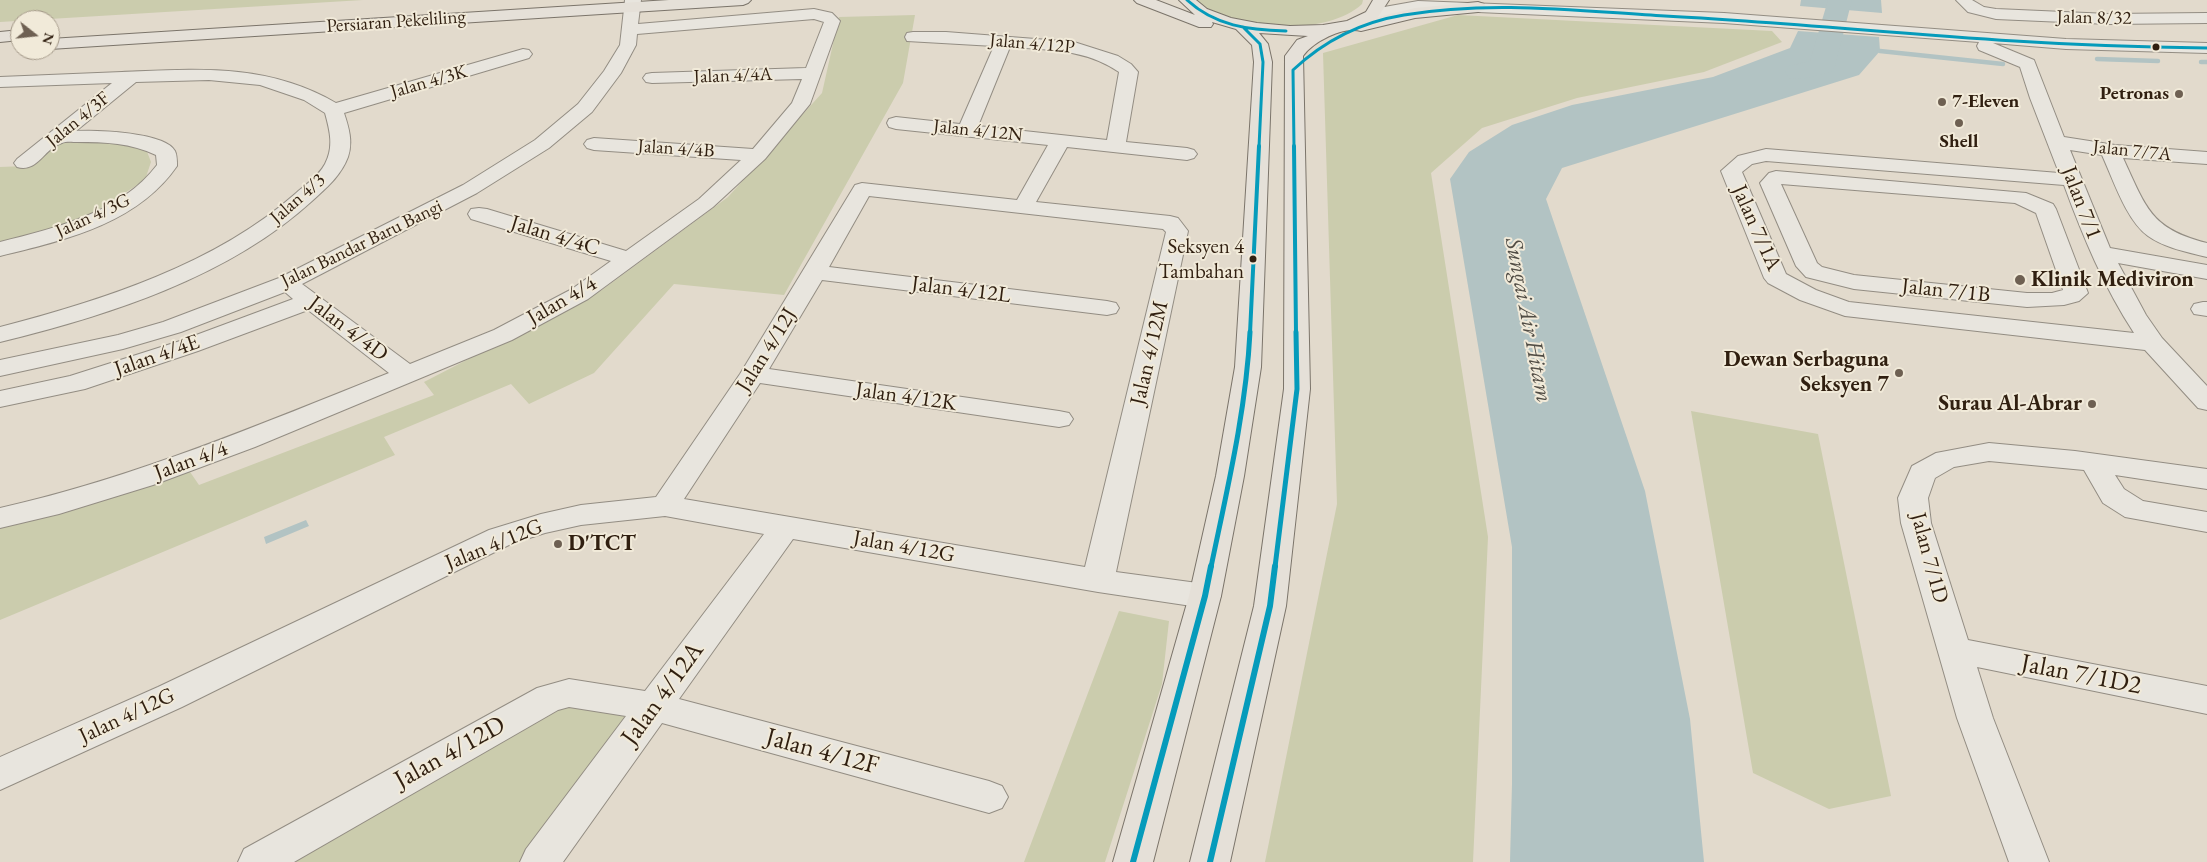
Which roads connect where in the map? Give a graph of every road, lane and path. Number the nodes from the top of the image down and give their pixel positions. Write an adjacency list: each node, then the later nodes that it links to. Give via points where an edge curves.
1 (580, 0): 22 (main road, Persiaran Pekeliling)
2 (743, 0): 13 (main road, Persiaran Pekeliling)
3 (1142, 0): 36 (main road, via 1239,40 1248,48)
4 (1168, 0): 10 (main road)
5 (1382, 0): 14 (main road)
6 (1532, 0): 9 (street)
7 (1964, 0): 18 (street, Jalan 8/32, via 1969,7 1981,12)
8 (2093, 0): 18 (street)
9 (1644, 2): 15 (street)
10 (1190, 4): 20 (main road, via 1217,20)
11 (2148, 4): 16 (street)
12 (1478, 8): 14 (street, via 1418,6); 15 (street); 31 (main road, via 1416,13 1358,27 1327,40)
13 (633, 12): 26 (main road, Persiaran Pekeliling); 32 (street, Jalan 4/4, via 821,15 832,21); 62 (street, Jalan Bandar Baru Bangi, via 628,45 612,73 585,108 542,144 470,189)
14 (1373, 14): 21 (main road)
15 (1788, 18): 19 (street)
16 (2178, 18): 17 (street, Jalan 8/32); 18 (street, Jalan 8/32)
17 (2207, 18)
18 (2109, 19)
19 (1896, 26): 23 (street); 27 (street, via 2136,36)
20 (1243, 27): 21 (main road, via 1301,32); 36 (main road, via 1253,35 1262,52)
21 (1337, 28): 31 (main road, via 1299,48 1294,56)
22 (60, 32)
23 (1940, 35): 28 (street); 30 (street, via 2001,51)
24 (913, 37): 25 (street, Jalan 4/12P)
25 (1004, 41): 39 (street); 44 (street, Jalan 4/12P, via 1083,48 1126,68 1129,72)
26 (60, 43)
27 (2206, 45): 28 (street)
28 (2110, 46): 30 (street, via 2046,50)
29 (524, 54): 37 (street, Jalan 4/3K)
30 (2028, 64): 42 (street, Jalan 7/1)
31 (1293, 70): 91 (main road, via 1298,389 1270,606)
32 (814, 73): 34 (street, Jalan 4/4A); 47 (street, Jalan 4/4, via 801,104)
33 (131, 76): 35 (street); 37 (street, via 207,74 252,78 286,85 314,96); 40 (street, Jalan 4/3F)
34 (652, 78)
35 (0, 82)
36 (1262, 82): 82 (main road, via 1248,367)
37 (334, 110): 67 (street, Jalan 4/3, via 342,139 335,166 304,199 276,221 207,261 152,285 78,313)
38 (896, 123): 39 (street, Jalan 4/12N)
39 (967, 130): 41 (street, Jalan 4/12N)
40 (56, 137): 49 (street, Jalan 4/3F); 56 (street, Jalan 4/3G, via 101,136 151,143 166,152 167,166 152,185 127,203 90,222)
41 (1060, 140): 44 (street, Jalan 4/12N); 54 (street, Jalan 4/12N)
42 (2057, 142): 45 (street, Jalan 7/7A); 51 (street, Jalan 7/1)
43 (594, 144): 47 (street, Jalan 4/4B)
44 (1115, 146): 46 (street, Jalan 4/12N)
45 (2110, 150): 48 (street, Jalan 7/7A); 57 (street, via 2150,226 2180,242)
46 (1187, 154)
47 (758, 155): 59 (street, Jalan 4/4, via 706,203)
48 (2207, 158)
49 (24, 163)
50 (1898, 166): 51 (street, Jalan 7/1A); 53 (street); 66 (street, Jalan 7/1A, via 1766,155 1745,160 1731,171 1776,278 1845,309)
51 (2072, 180): 58 (street, Jalan 7/1)
52 (862, 189): 54 (street, Jalan 4/12M); 60 (street, Jalan 4/12J)
53 (1913, 189): 63 (street, Jalan 7/1B, via 2019,197 2045,209 2076,294 2052,301); 63 (street, Jalan 7/1B, via 1776,177 1770,183 1807,266 1814,272 1854,282)
54 (1023, 207): 81 (street, Jalan 4/12M, via 1170,223 1177,231)
55 (479, 214): 59 (street, Jalan 4/4C)
56 (0, 249)
57 (2207, 250)
58 (2101, 253): 61 (street); 68 (street, Jalan 7/1)
59 (630, 259): 71 (street, Jalan 4/4, via 580,294 503,335)
60 (815, 272): 65 (street, Jalan 4/12L); 70 (street, Jalan 4/12J)
61 (2207, 272)
62 (287, 283): 64 (street, Jalan 4/4D); 69 (street, Jalan Bandar Baru Bangi, via 172,328 123,342)
63 (1959, 293): 66 (street)
64 (311, 301): 71 (street, Jalan 4/4D); 72 (street, Jalan 4/4E, via 76,383)
65 (1107, 308)
66 (1977, 324): 68 (street, Jalan 7/1A)
67 (0, 335)
68 (2153, 343): 73 (street, Jalan 7/1)
69 (0, 368)
70 (753, 374): 74 (street, Jalan 4/12K); 77 (street, Jalan 4/12J)
71 (408, 375): 78 (street, Jalan 4/4, via 143,478 49,507)
72 (0, 399)
73 (2207, 402)
74 (1060, 419)
75 (2094, 462): 76 (street, Jalan 7/1D); 79 (street, via 2113,496 2135,510); 83 (street, Jalan 7/1D, via 1989,452 1946,458 1922,473 1913,498 1916,523)
76 (2207, 479)
77 (664, 506): 80 (street, Jalan 4/12G); 86 (street, Jalan 4/12G, via 581,515 500,537 170,697)
78 (0, 518)
79 (2207, 522)
80 (786, 526): 81 (street, Jalan 4/12G); 85 (street, Jalan 4/12A)
81 (1098, 581): 82 (street, Jalan 4/12G)
82 (1205, 596): 90 (main road)
83 (1954, 650): 84 (street, Jalan 7/1D2); 92 (street, Jalan 7/1D)
84 (2207, 700)
85 (654, 706): 87 (street, Jalan 4/12F); 88 (street, Jalan 4/12D, via 569,693 548,698); 89 (street, Jalan 4/12A)
86 (0, 774)
87 (989, 797)
88 (258, 862)
89 (540, 862)
90 (1133, 862)
91 (1210, 862)
92 (2029, 862)

